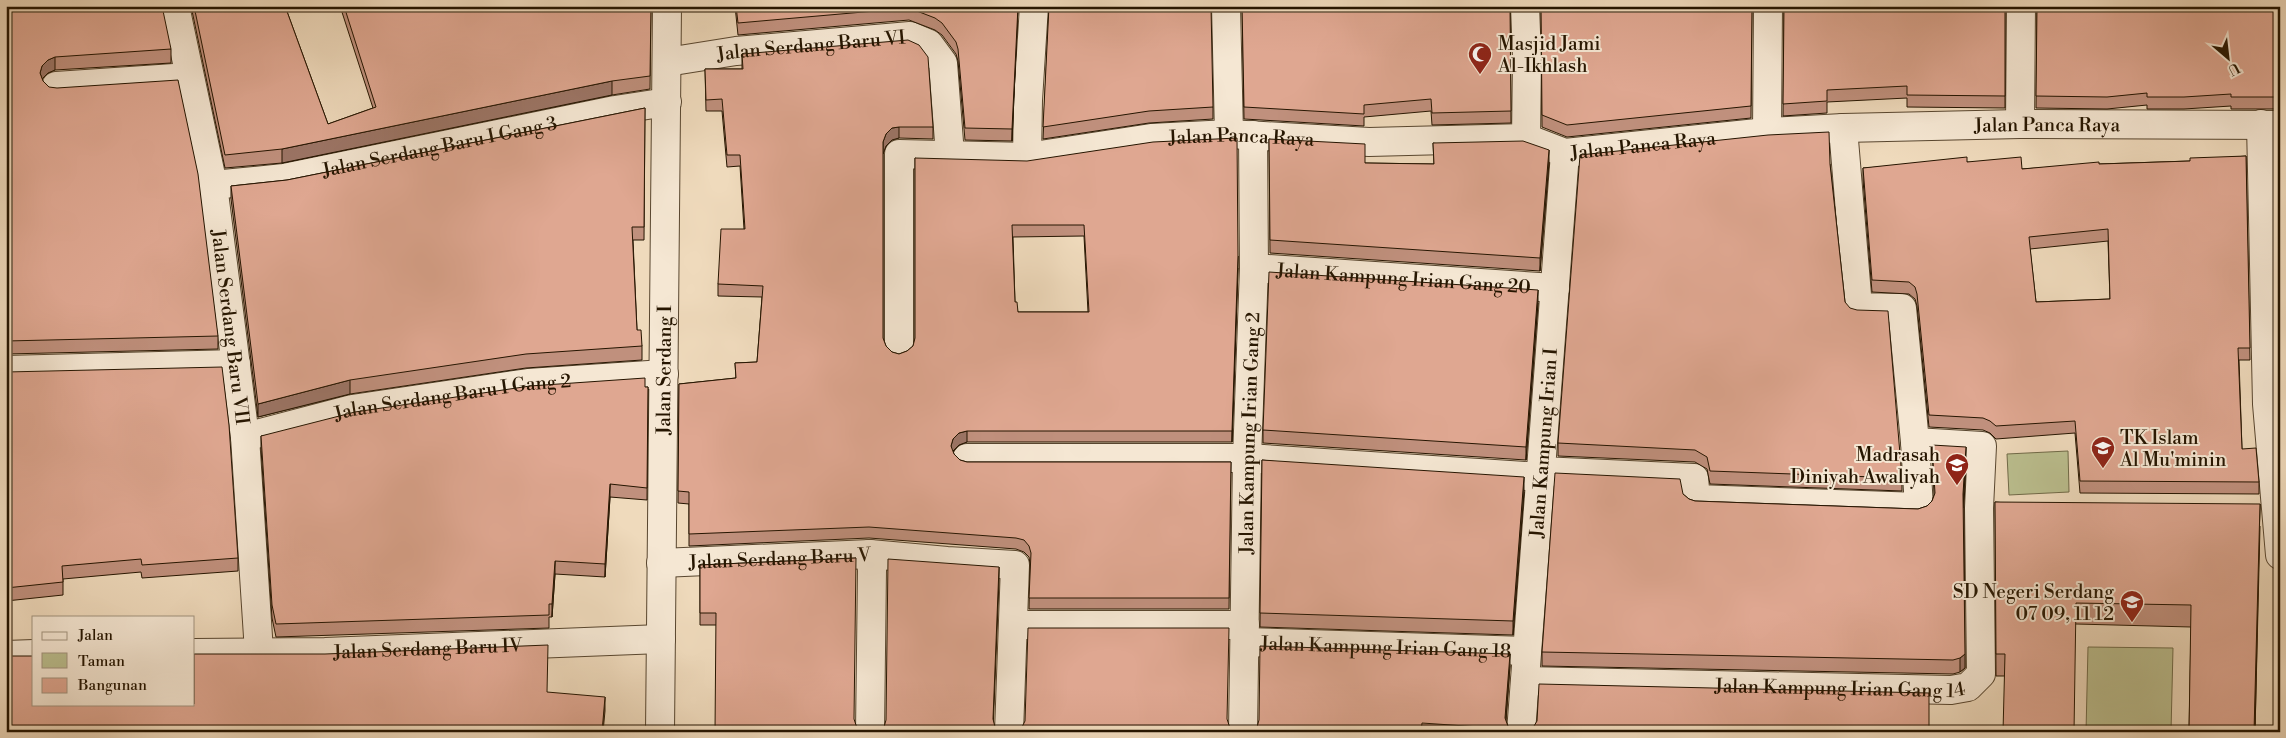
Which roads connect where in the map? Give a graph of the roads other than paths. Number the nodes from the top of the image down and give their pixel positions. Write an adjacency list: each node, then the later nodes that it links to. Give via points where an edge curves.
1 (175, 6): 9 (street, Jalan Serdang Baru VII)
2 (667, 6): 8 (street, Jalan Serdang I)
3 (1034, 6): 20 (street)
4 (1226, 6): 16 (street, Jalan Kampung Irian Gang 2)
5 (1525, 6): 17 (street)
6 (1768, 6): 15 (street)
7 (2021, 6): 12 (street)
8 (667, 62): 11 (street, Jalan Serdang I); 19 (street, Jalan Serdang Baru VI, via 736,51 910,36 929,44 943,63)
9 (189, 78): 10 (street); 21 (street, Jalan Serdang Baru VII)
10 (56, 86)
11 (667, 102): 21 (street, Jalan Serdang Baru I Gang 3, via 284,178); 27 (street, Jalan Serdang I)
12 (2020, 124): 13 (street, Jalan Panca Raya); 14 (street, Jalan Panca Raya)
13 (2270, 124): 28 (street)
14 (1843, 128): 15 (street, Jalan Panca Raya); 30 (street, via 1858,307 1902,308)
15 (1767, 132): 18 (street, Jalan Panca Raya)
16 (1241, 134): 17 (street, Jalan Panca Raya, via 1369,142); 20 (street, Jalan Panca Raya, via 1151,138); 22 (street, Jalan Kampung Irian Gang 2)
17 (1526, 138): 18 (street, Jalan Panca Raya)
18 (1565, 153): 23 (street, Jalan Kampung Irian I)
19 (950, 155): 20 (street, Jalan Panca Raya); 24 (street, Jalan Panca Raya, via 899,154)
20 (1027, 157)
21 (213, 185): 25 (street, Jalan Serdang Baru VII)
22 (1254, 268): 23 (street, Jalan Kampung Irian Gang 20); 32 (street, Jalan Kampung Irian Gang 2)
23 (1548, 287): 33 (street, Jalan Kampung Irian I)
24 (900, 350)
25 (236, 364): 26 (street); 29 (street, Jalan Serdang Baru VII)
26 (6, 370)
27 (664, 374): 29 (street, Jalan Serdang Baru I Gang 2, via 528,383 352,409); 40 (street, Jalan Serdang I)
28 (2274, 433): 37 (street)
29 (245, 437): 45 (street, Jalan Serdang Baru VII)
30 (1915, 442): 33 (street, via 1918,507 1696,499 1694,478); 34 (street, Jalan Kampung Irian Gang 14, via 1982,446)
31 (967, 458): 32 (street)
32 (1247, 458): 33 (street); 42 (street, Jalan Kampung Irian Gang 2)
33 (1535, 475): 44 (street, Jalan Kampung Irian I)
34 (1979, 508): 35 (street); 49 (street, Jalan Kampung Irian Gang 14, via 1980,674 1968,687 1926,690)
35 (2009, 508)
36 (2247, 510): 37 (street)
37 (2277, 510): 39 (street)
38 (870, 554): 40 (street, Jalan Serdang Baru V); 41 (street, via 1015,565); 51 (street, Jalan Serdang Baru V)
39 (2280, 555)
40 (661, 562): 43 (street, Jalan Serdang I)
41 (1014, 625): 42 (street, Jalan Kampung Irian Gang 18); 52 (street)
42 (1245, 633): 44 (street, Jalan Kampung Irian Gang 18); 53 (street, Jalan Kampung Irian Gang 2)
43 (661, 639): 45 (street, Jalan Serdang Baru IV); 50 (street, Jalan Serdang I)
44 (1518, 651): 49 (street, Jalan Kampung Irian I)
45 (259, 652): 46 (street, Jalan Serdang Baru IV)
46 (195, 653)
47 (32, 654): 48 (street)
48 (6, 655)
49 (1525, 681): 54 (street, Jalan Kampung Irian I)
50 (660, 732)
51 (870, 732)
52 (1009, 732)
53 (1243, 732)
54 (1521, 732)

